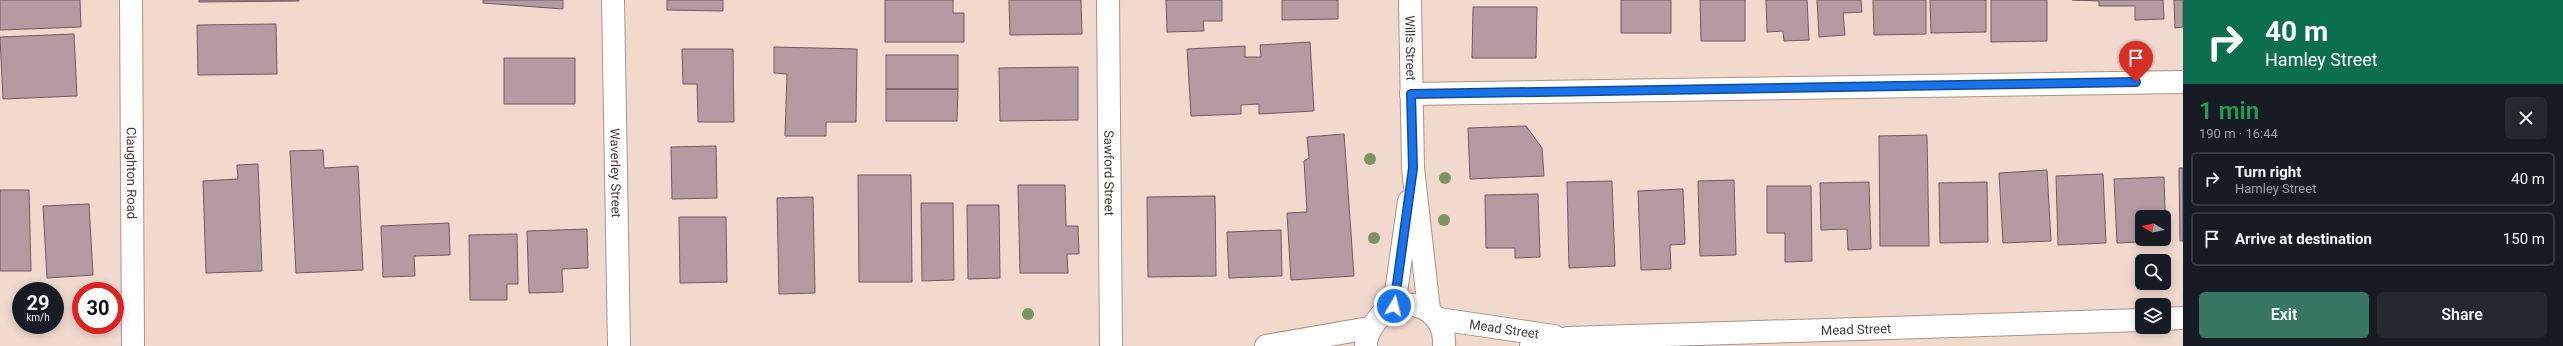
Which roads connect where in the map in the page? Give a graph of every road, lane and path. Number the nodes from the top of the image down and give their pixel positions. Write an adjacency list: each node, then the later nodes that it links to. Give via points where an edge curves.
1 (131, 0): 15 (street, Claughton Road)
2 (613, 0): 16 (street, Waverley Street)
3 (1108, 0): 17 (street, Sawford Street)
4 (1410, 0): 6 (street, Wills Street)
5 (2183, 82): 6 (street)
6 (1411, 94): 7 (street, Wills Street)
7 (1413, 168): 8 (street, Wills Street); 9 (street, Wills Street)
8 (1394, 306): 9 (street, Mead Street, via 1410,305); 13 (street)
9 (1434, 315): 14 (street, Mead Street); 19 (street, Wills Street)
10 (2183, 318): 11 (street)
11 (2171, 319)
12 (2135, 320): 14 (street, Mead Street)
13 (1368, 337): 18 (street)
14 (1569, 338): 20 (street, Mead Street)
15 (133, 346)
16 (619, 346)
17 (1112, 346)
18 (1266, 346)
19 (1444, 346)
20 (1531, 346)

